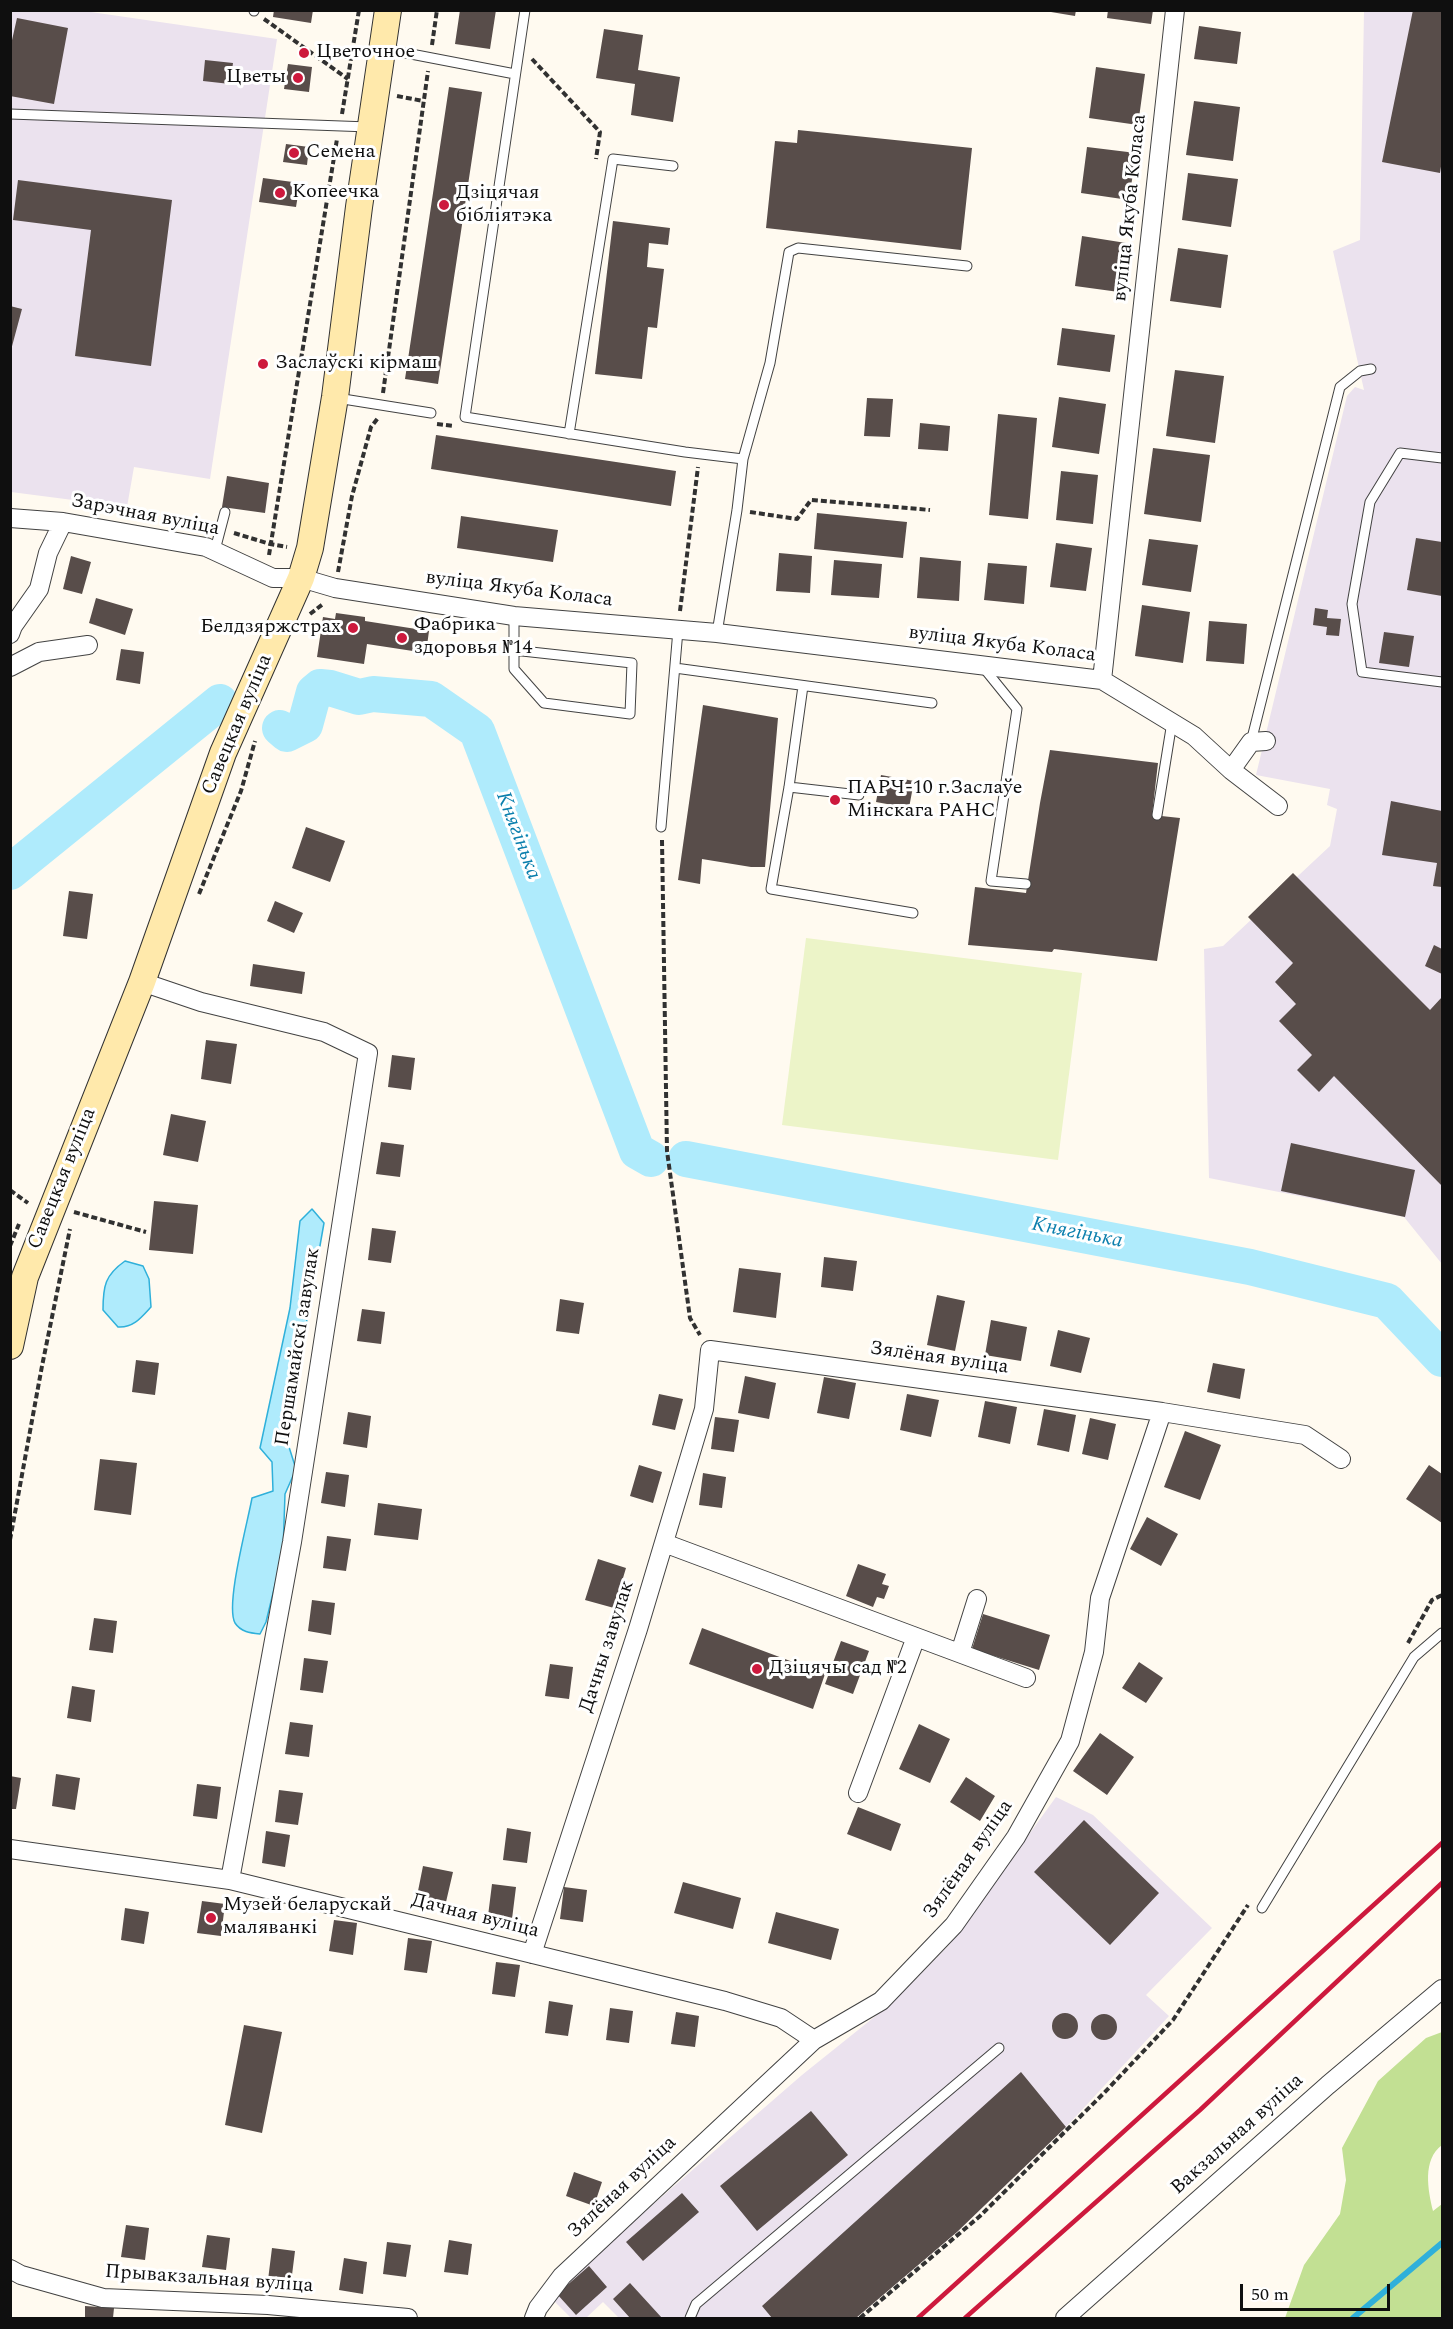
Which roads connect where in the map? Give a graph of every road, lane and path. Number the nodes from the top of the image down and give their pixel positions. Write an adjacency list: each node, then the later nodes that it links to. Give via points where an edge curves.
1 (358, 10): 9 (path)
2 (388, 10): 6 (main road, Савецкая вуліца)
3 (525, 10): 7 (lane)
4 (1175, 10): 44 (street, вуліца Якуба Коласа)
5 (254, 11): 9 (path)
6 (384, 49): 8 (lane); 12 (main road, Савецкая вуліца)
7 (518, 54): 8 (lane); 14 (path, via 530,56 600,132)
8 (515, 74): 19 (lane, via 465,417)
9 (348, 79): 11 (path)
10 (10, 114): 11 (lane)
11 (340, 125): 12 (lane); 29 (path)
12 (372, 128): 17 (main road, Савецкая вуліца)
13 (674, 166): 19 (lane, via 613,159)
14 (595, 167)
15 (967, 266): 21 (lane, via 798,248 789,252 770,363)
16 (1371, 369): 49 (lane, via 1360,371 1340,387)
17 (335, 397): 18 (lane); 30 (main road, Савецкая вуліца)
18 (431, 412)
19 (569, 434): 21 (lane)
20 (1443, 458): 45 (lane, via 1400,453 1370,502 1352,604 1362,672)
21 (743, 459): 23 (lane)
22 (691, 461): 36 (path, via 698,463)
23 (737, 510): 24 (path, via 797,519 811,500); 37 (lane)
24 (930, 510)
25 (225, 512): 28 (lane)
26 (10, 518): 27 (street, Зарэчная вуліца)
27 (63, 522): 32 (street, Зарэчная вуліца); 38 (street, via 48,553 39,589)
28 (220, 528): 29 (path); 32 (lane)
29 (270, 544): 30 (path); 33 (path, via 268,560)
30 (310, 548): 31 (path); 34 (main road, Савецкая вуліца)
31 (342, 549)
32 (215, 550): 33 (street, Зарэчная вуліца)
33 (273, 578): 34 (street, Зарэчная вуліца)
34 (301, 578): 35 (street, вуліца Якуба Коласа, via 335,588); 58 (main road, Савецкая вуліца, via 223,753)
35 (514, 616): 36 (street, вуліца Якуба Коласа); 40 (lane)
36 (678, 630): 37 (street, вуліца Якуба Коласа); 43 (lane)
37 (717, 633): 41 (street, вуліца Якуба Коласа)
38 (10, 634)
39 (88, 645): 42 (street, via 39,652)
40 (513, 650): 40 (lane, via 514,669 544,703 630,714 632,663)
41 (982, 665): 44 (street, вуліца Якуба Коласа); 56 (lane, via 1017,710 991,881)
42 (10, 667)
43 (675, 668): 46 (lane); 55 (lane)
44 (1102, 680): 48 (street)
45 (1443, 682)
46 (803, 686): 47 (lane); 51 (lane)
47 (932, 703)
48 (1172, 722): 50 (street); 54 (lane)
49 (1259, 741): 50 (street)
50 (1232, 770): 53 (street)
51 (789, 787): 52 (lane); 57 (lane, via 771,889)
52 (859, 795)
53 (1278, 806)
54 (1156, 815)
55 (661, 827): 64 (path, via 668,1151 690,1318)
56 (1026, 884)
57 (913, 913)
58 (142, 982): 63 (main road, Савецкая вуліца, via 25,1277); 77 (street, Першамайскі завулак, via 201,1002 324,1032 368,1053 292,1542)
59 (10, 1190): 60 (path)
60 (28, 1203)
61 (74, 1212): 62 (path)
62 (146, 1232)
63 (10, 1346)
64 (710, 1350): 65 (street, Зялёная вуліца); 67 (street, Дачны завулак, via 704,1409)
65 (1162, 1412): 66 (street, Зялёная вуліца, via 1305,1435); 82 (street, Зялёная вуліца, via 1100,1598 1094,1652 1070,1742 1016,1838 954,1925 881,2001)
66 (1341, 1459)
67 (664, 1543): 71 (street); 80 (street, Дачны завулак)
68 (1443, 1595): 72 (path, via 1432,1600)
69 (977, 1599): 73 (street)
70 (1443, 1633): 79 (lane, via 1414,1657)
71 (916, 1637): 73 (street); 75 (street)
72 (1404, 1650)
73 (960, 1653): 74 (street)
74 (1026, 1678)
75 (858, 1793)
76 (10, 1849): 77 (street, Дачная вуліца)
77 (230, 1880): 80 (street, Дачная вуліца)
78 (1252, 1899): 88 (path, via 1173,2020 988,2208)
79 (1262, 1908)
80 (532, 1954): 82 (street, Дачная вуліца, via 736,2004 781,2018)
81 (1443, 1989): 89 (street, Вакзальная вуліца, via 1328,2085)
82 (814, 2040): 86 (street, Зялёная вуліца, via 562,2277)
83 (999, 2048): 87 (lane, via 696,2304)
84 (10, 2269): 85 (street, Прывакзальная вуліца, via 103,2298 268,2305)
85 (408, 2319)
86 (534, 2319)
87 (690, 2319)
88 (860, 2319)
89 (1065, 2319)

